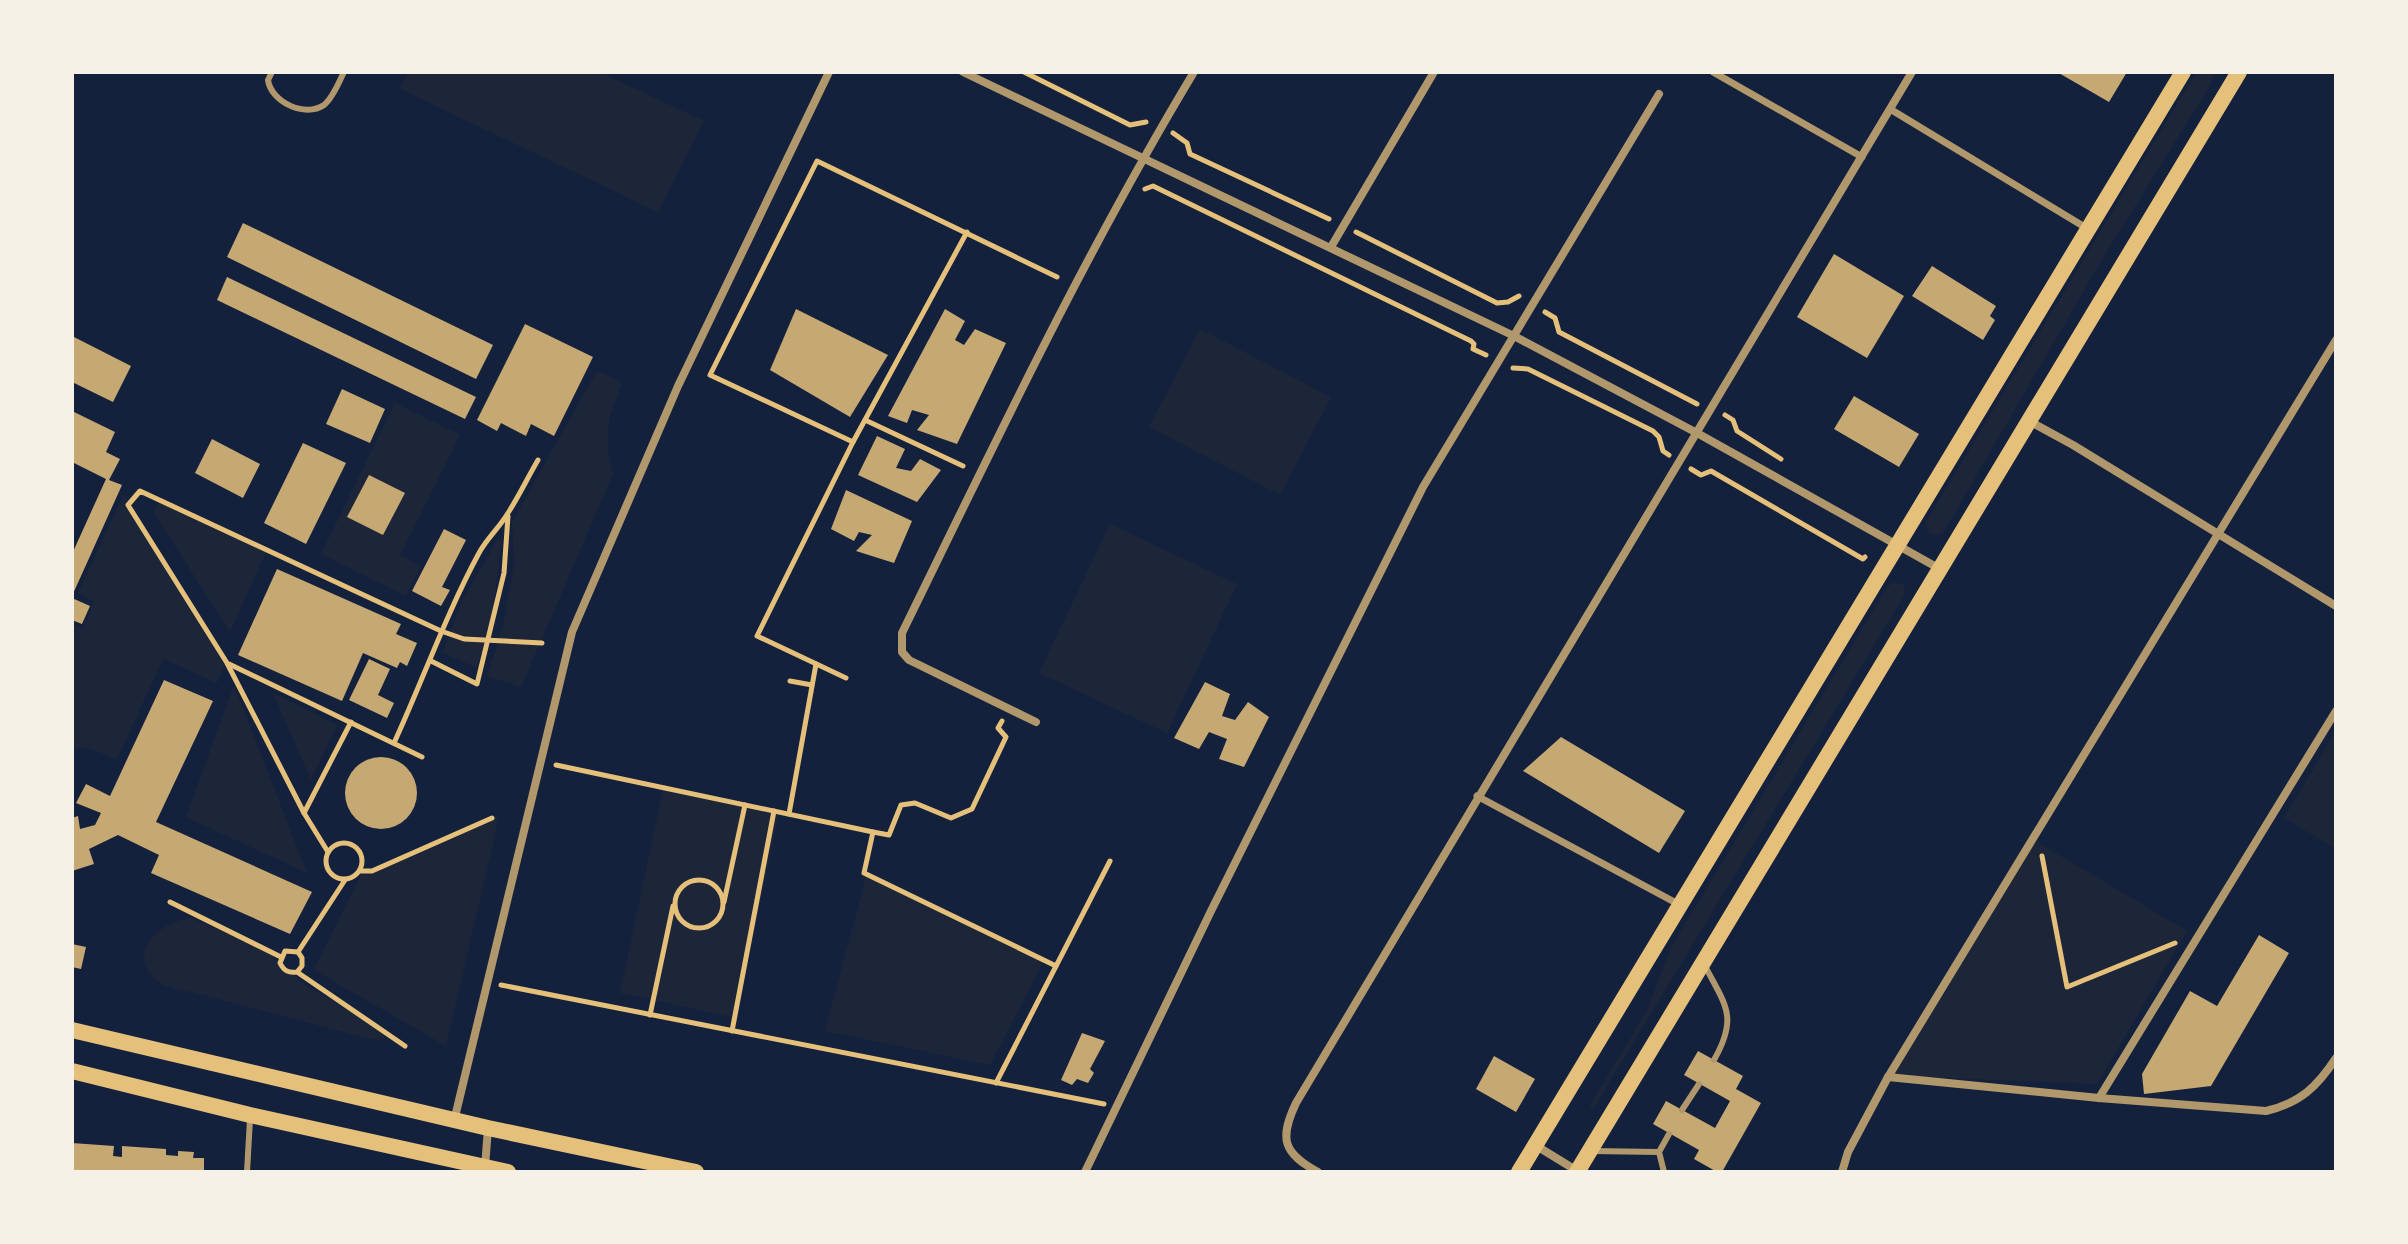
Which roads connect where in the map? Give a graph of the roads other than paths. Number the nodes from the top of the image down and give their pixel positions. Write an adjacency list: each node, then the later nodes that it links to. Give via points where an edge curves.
1 (272, 72): 2 (lane, via 268,80 273,94 304,109 327,103)
2 (344, 72)
3 (829, 72): 39 (street, via 678,386 572,632)
4 (963, 72): 13 (street)
5 (1194, 72): 13 (street)
6 (1434, 72): 16 (street)
7 (1713, 72): 14 (street)
8 (1912, 72): 12 (street)
9 (2183, 72): 15 (main road)
10 (2239, 72): 19 (main road)
11 (1659, 94): 17 (street)
12 (1890, 109): 14 (street); 15 (street)
13 (1143, 156): 16 (street); 26 (street, via 1040,350 902,633 902,652 909,660)
14 (1862, 157): 20 (street)
15 (2088, 229): 22 (main road)
16 (1331, 247): 17 (street)
17 (1514, 336): 20 (street); 49 (street, via 1423,487)
18 (2336, 340): 21 (street)
19 (2029, 421): 21 (street); 23 (main road)
20 (1697, 433): 22 (street); 27 (street)
21 (2220, 535): 24 (street); 34 (street)
22 (1897, 545): 23 (street); 28 (main road)
23 (1940, 569): 29 (main road)
24 (2336, 606)
25 (2336, 711): 36 (street)
26 (1036, 722)
27 (1477, 796): 28 (street); 50 (street, via 1288,1121 1285,1137 1291,1152)
28 (1680, 905): 42 (main road)
29 (1703, 962): 32 (lane, via 1728,1011 1727,1038); 43 (main road)
30 (72, 1030): 39 (main road)
31 (2336, 1058): 36 (street, via 2305,1096 2266,1111)
32 (1714, 1060)
33 (72, 1071): 38 (main road)
34 (1888, 1077): 36 (street); 54 (street)
35 (1699, 1084): 37 (lane)
36 (2099, 1098)
37 (1682, 1110)
38 (250, 1115): 45 (main road); 46 (lane)
39 (454, 1121): 40 (main road)
40 (488, 1128): 45 (street); 48 (main road)
41 (1669, 1134): 44 (lane)
42 (1535, 1145): 51 (main road); 52 (street)
43 (1589, 1151): 44 (lane); 52 (main road)
44 (1659, 1152): 53 (lane)
45 (485, 1170): 47 (main road)
46 (247, 1172)
47 (508, 1172)
48 (696, 1172)
49 (1085, 1172)
50 (1318, 1172)
51 (1519, 1172)
52 (1578, 1172)
53 (1664, 1172)
54 (1842, 1172)

